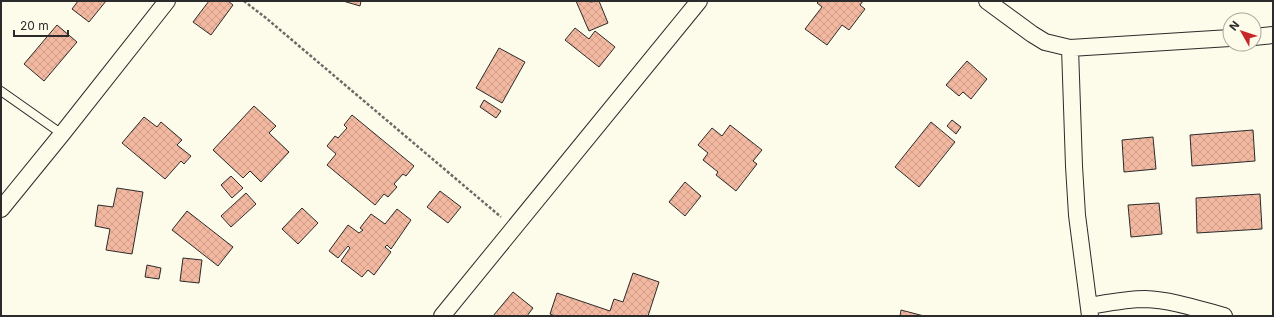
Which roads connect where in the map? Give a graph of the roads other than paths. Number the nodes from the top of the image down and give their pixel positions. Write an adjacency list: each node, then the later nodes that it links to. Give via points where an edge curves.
1 (167, 1): 9 (street)
2 (699, 1): 12 (street)
3 (987, 1): 7 (street, via 1045,42)
4 (1273, 36): 5 (street)
5 (1262, 37)
6 (1222, 38): 7 (street)
7 (1070, 48): 11 (street, via 1077,215)
8 (1, 91): 9 (lane)
9 (62, 134): 10 (street)
10 (1, 209)
11 (1090, 311): 13 (street, via 1119,301 1144,299 1165,301)
12 (442, 316)
13 (1224, 316)

